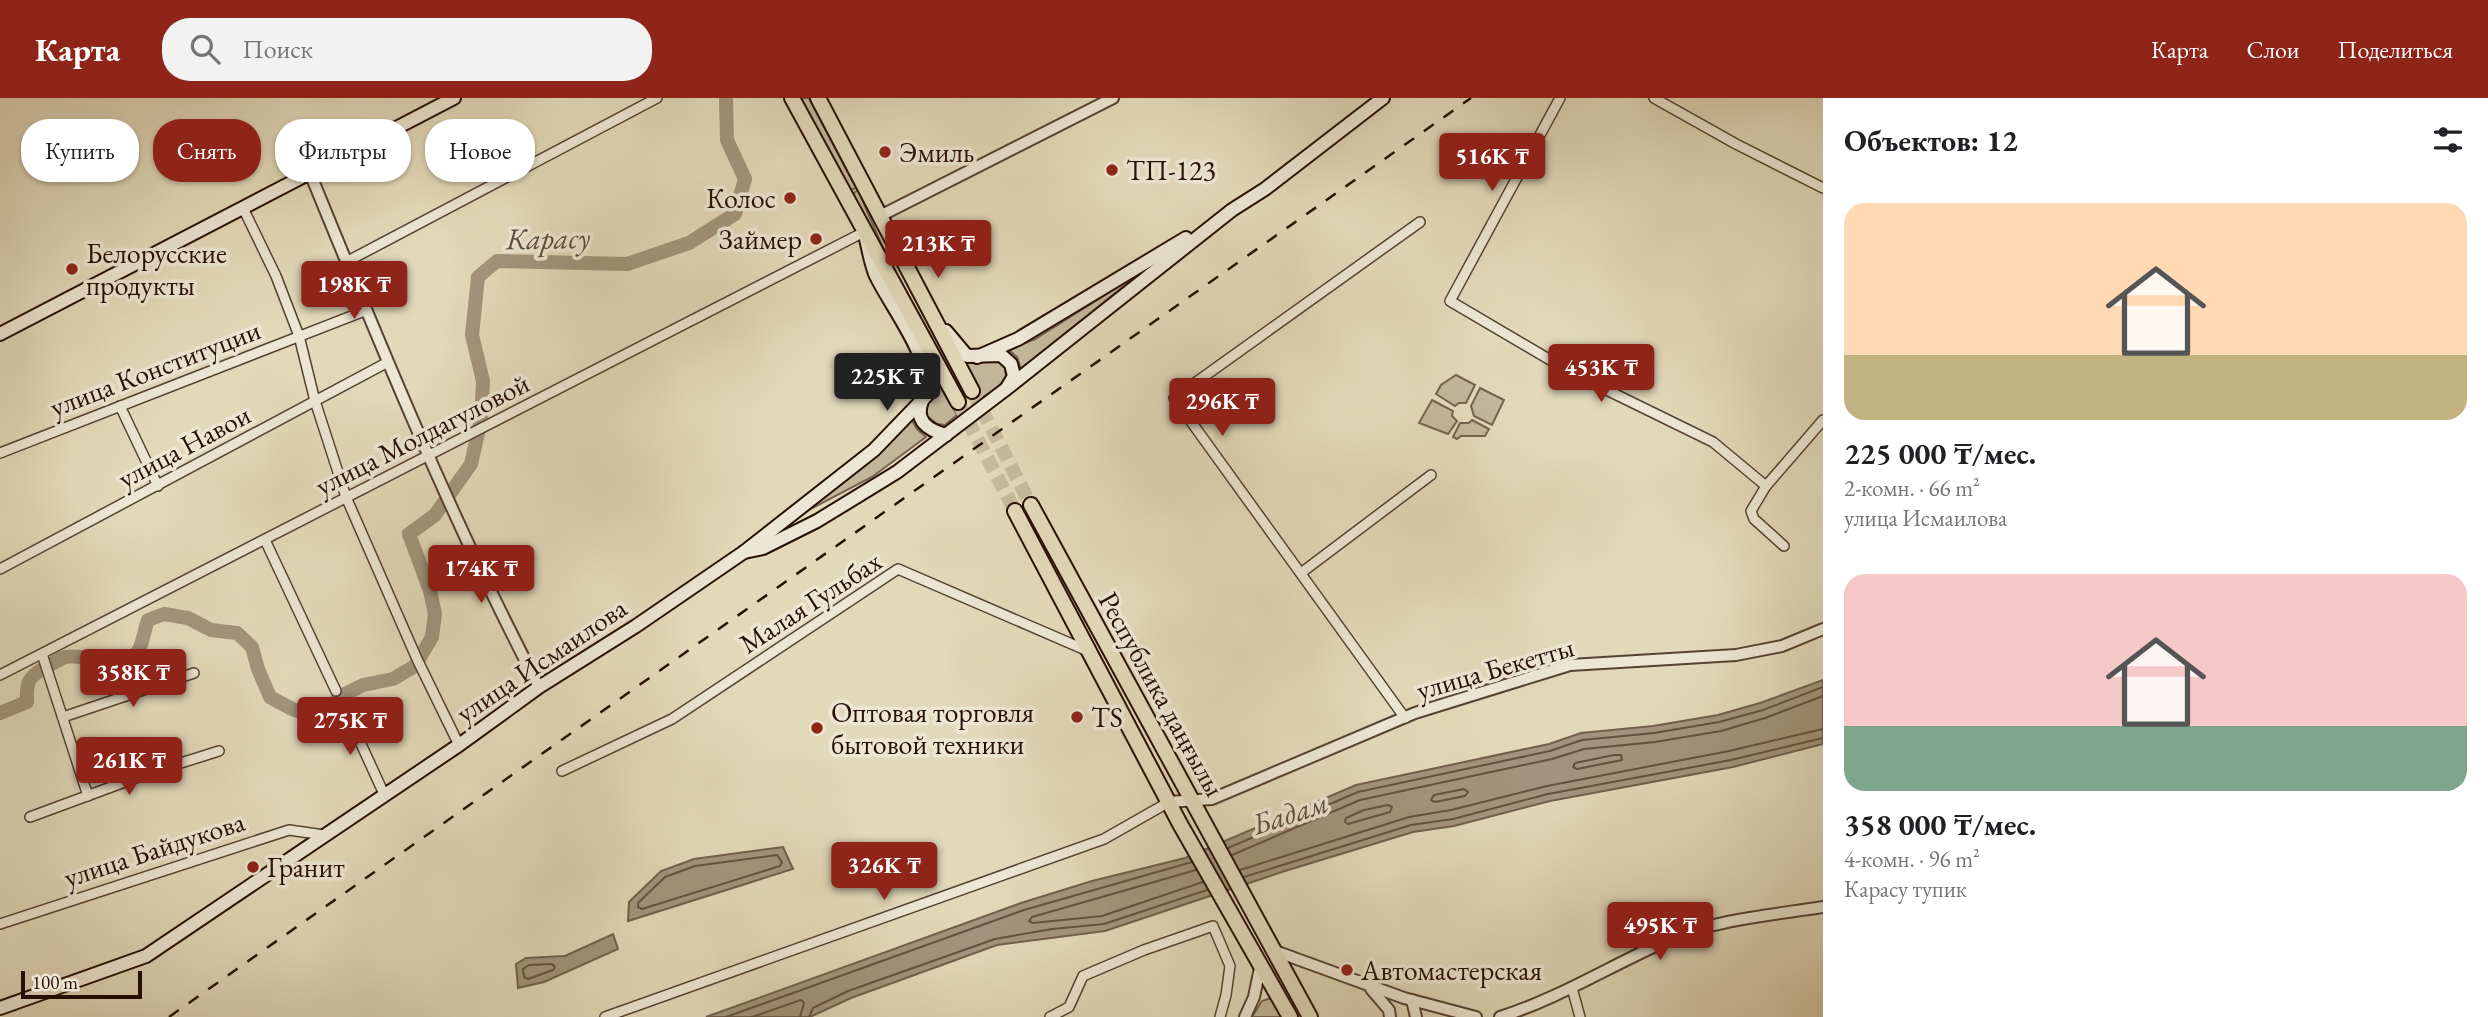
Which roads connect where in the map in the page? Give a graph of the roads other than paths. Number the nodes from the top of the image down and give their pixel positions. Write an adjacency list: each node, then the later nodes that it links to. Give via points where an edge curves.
1 (454, 98): 9 (main road)
2 (657, 98): 18 (street)
3 (792, 98): 17 (main road)
4 (818, 98): 15 (main road)
5 (1113, 98): 15 (street)
6 (1383, 98): 14 (main road)
7 (1560, 98): 36 (street, via 1450,302 1574,374 1713,442)
8 (1654, 98): 12 (street)
9 (411, 120)
10 (293, 182): 13 (main road)
11 (314, 182): 18 (street)
12 (1823, 188)
13 (243, 208): 20 (main road); 21 (street)
14 (1231, 210): 22 (main road, via 1018,339); 24 (main road, улица Исмаилова)
15 (882, 220): 22 (main road, via 906,254 952,340 967,356); 25 (main road)
16 (1420, 222): 44 (street, via 1174,398)
17 (864, 232): 27 (main road, via 874,272 925,368 928,394); 28 (main road); 33 (street, улица Молдагуловой)
18 (346, 262): 19 (street)
19 (367, 310): 21 (street, улица Конституции); 23 (street)
20 (0, 334)
21 (299, 336): 26 (street); 29 (street, улица Конституции)
22 (977, 357): 24 (main road, via 1001,355 1011,364 1014,376)
23 (388, 362): 26 (street, улица Навои); 33 (street)
24 (1006, 389): 31 (main road, улица Исмаилова)
25 (972, 391)
26 (315, 401): 35 (street, улица Навои); 37 (street)
27 (922, 401): 31 (main road, via 920,419); 42 (main road, улица Исмаилова, via 874,450)
28 (958, 402)
29 (120, 406): 32 (street, улица Конституции); 35 (street)
30 (1823, 420): 36 (street)
31 (946, 435): 42 (main road, улица Исмаилова, via 897,472 817,521 764,548)
32 (0, 453)
33 (428, 456): 37 (street, улица Молдагуловой); 50 (street)
34 (1431, 475): 44 (street)
35 (158, 485): 43 (street, улица Навои)
36 (1766, 486): 41 (street, via 1751,511)
37 (346, 497): 40 (street, улица Молдагуловой); 55 (street)
38 (1031, 505): 60 (main road, Республика даңғылы)
39 (1015, 510): 46 (main road, Республика даңғылы)
40 (265, 540): 47 (street, улица Молдагуловой); 51 (street)
41 (1784, 546)
42 (744, 552): 50 (main road, улица Исмаилова)
43 (0, 569)
44 (1300, 573): 54 (street)
45 (1823, 629): 54 (street, улица Бекетты, via 1782,646 1736,655 1570,665)
46 (1090, 652): 57 (street, Малая Гульбах, via 898,569 672,719); 61 (main road, Республика даңғылы)
47 (44, 659): 49 (street, улица Молдагуловой); 53 (street)
48 (194, 673): 53 (street)
49 (0, 675)
50 (539, 687): 55 (main road, улица Исмаилова)
51 (336, 691)
52 (344, 707): 58 (street)
53 (63, 717): 59 (street)
54 (1405, 718): 60 (street, улица Бекетты, via 1212,799)
55 (458, 745): 58 (main road, улица Исмаилова)
56 (219, 751): 59 (street)
57 (562, 771)
58 (384, 794): 63 (main road, улица Исмаилова)
59 (88, 796): 62 (street)
60 (1192, 801): 61 (street, улица Бекетты); 66 (main road, Республика даңғылы)
61 (1171, 806): 67 (main road, Республика даңғылы); 74 (street, via 1104,839)
62 (30, 817)
63 (324, 835): 65 (street, улица Байдукова, via 289,830); 73 (main road, улица Исмаилова, via 146,956)
64 (1823, 906): 69 (street, via 1700,928)
65 (0, 924)
66 (1275, 951): 68 (street); 79 (main road, Республика даңғылы)
67 (1261, 962): 70 (main road, Республика даңғылы); 71 (street)
68 (1365, 984): 72 (street); 80 (street, via 1390,1010)
69 (1572, 988): 83 (street); 84 (street)
70 (1276, 989): 71 (street); 78 (main road, Республика даңғылы)
71 (1254, 996): 77 (street)
72 (1412, 1000): 81 (street); 82 (street)
73 (0, 1008)
74 (605, 1017)
75 (1050, 1017): 76 (street, via 1069,1007 1083,976 1213,926 1230,966)
76 (1220, 1017)
77 (1245, 1017)
78 (1290, 1017)
79 (1310, 1017)
80 (1390, 1017)
81 (1416, 1017)
82 (1476, 1017)
83 (1500, 1017)
84 (1580, 1017)

